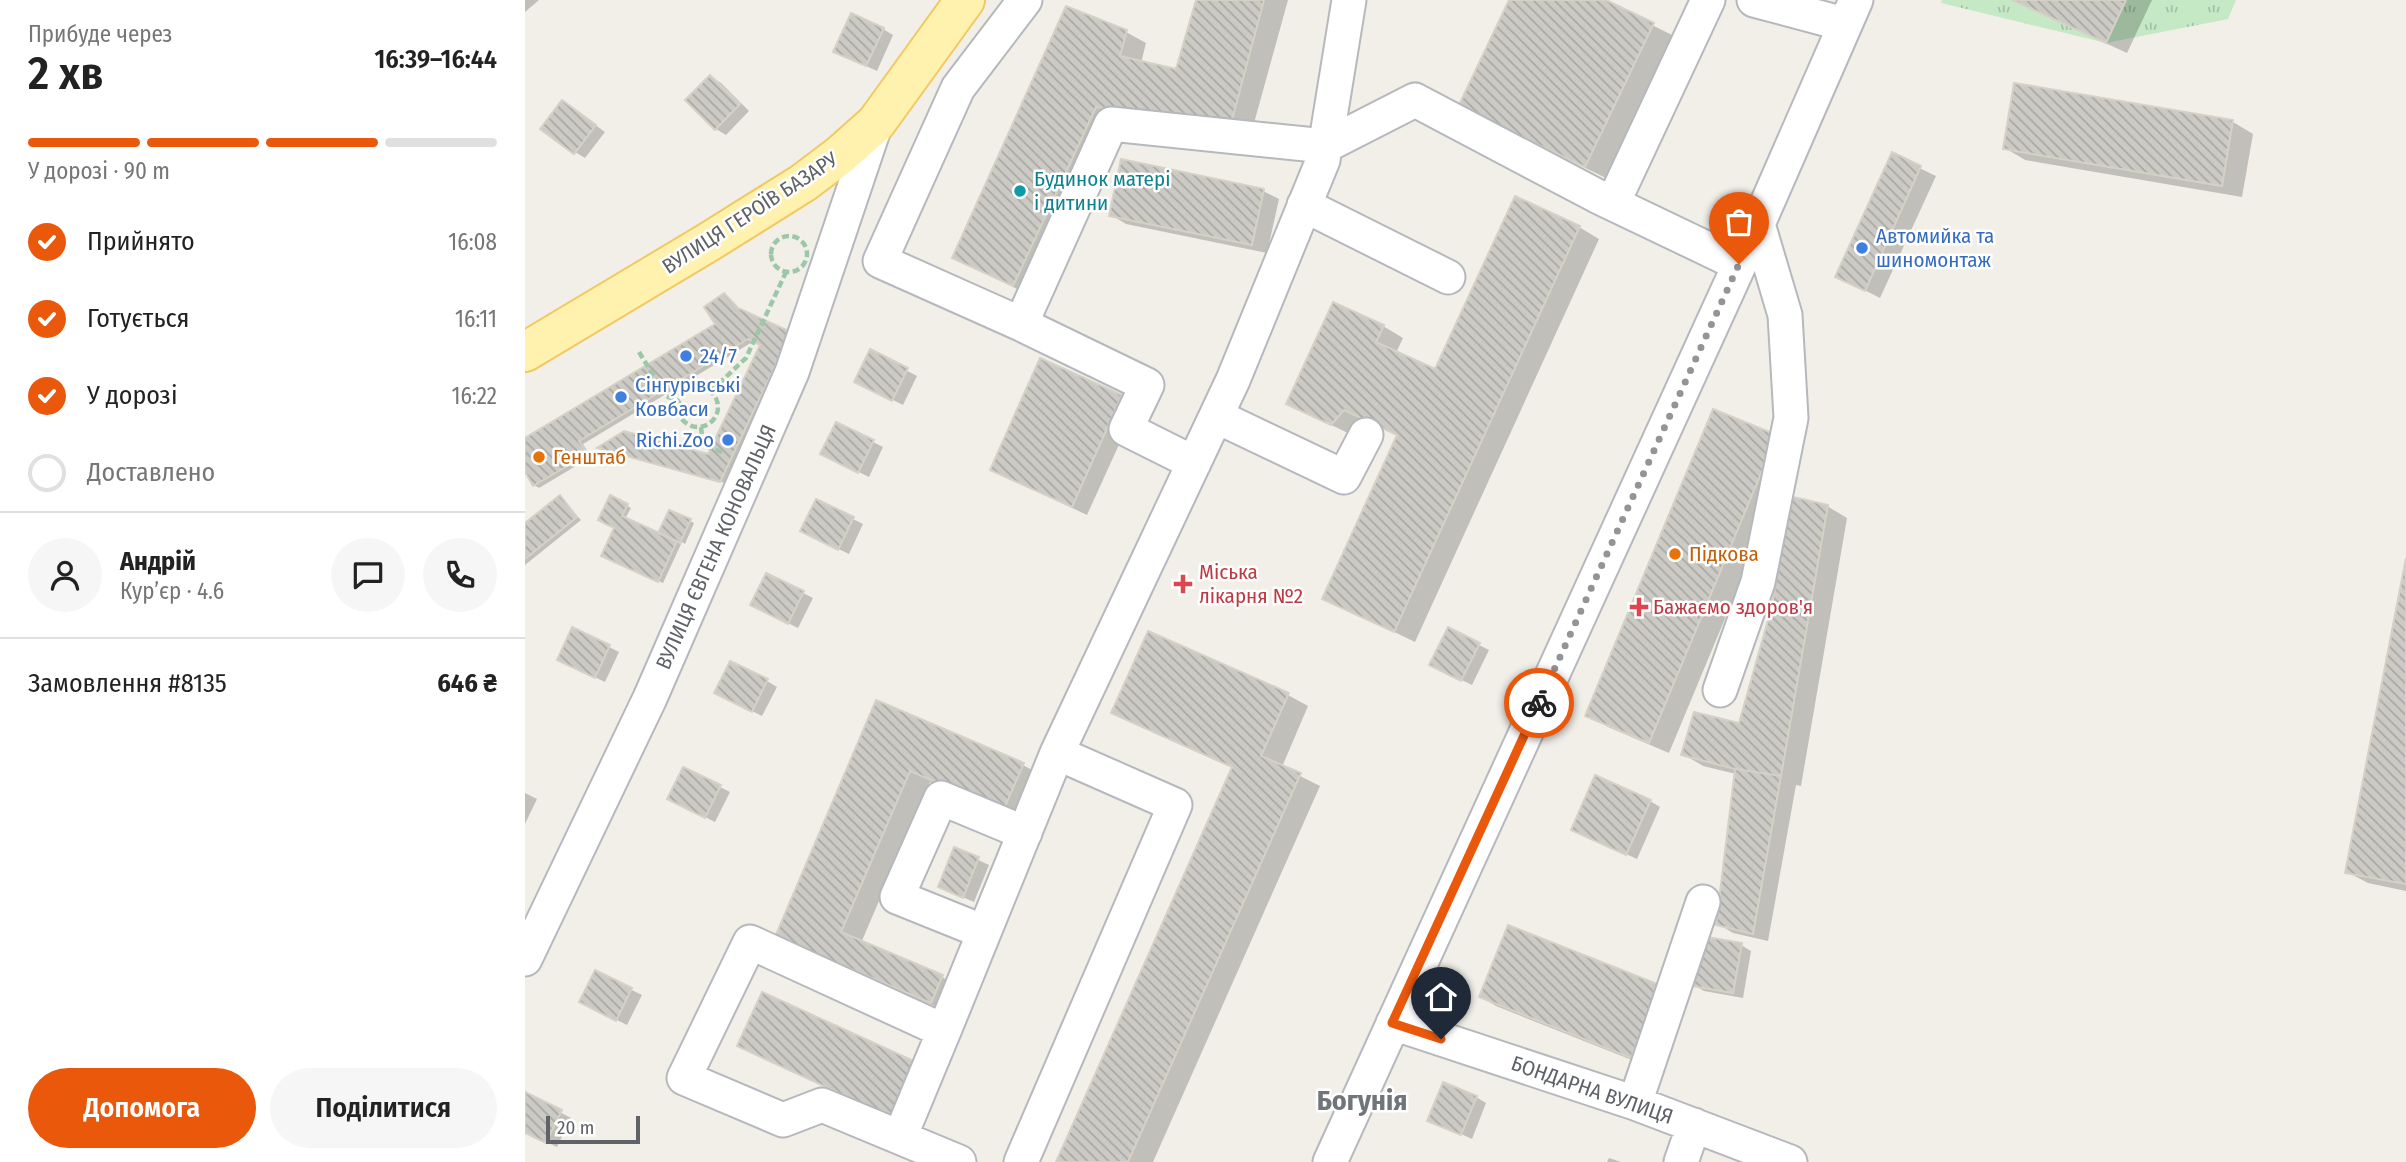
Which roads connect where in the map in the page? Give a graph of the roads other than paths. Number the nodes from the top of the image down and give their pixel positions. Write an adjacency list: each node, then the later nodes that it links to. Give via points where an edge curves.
1 (965, 0): 7 (main road, ВУЛИЦЯ ГЕРОЇВ БАЗАРУ)
2 (1025, 0): 14 (street, via 958,88 880,261)
3 (1349, 0): 8 (street)
4 (1708, 0): 9 (street)
5 (1754, 0): 6 (street)
6 (1850, 12): 11 (street)
7 (876, 123): 15 (main road, ВУЛИЦЯ ГЕРОЇВ БАЗАРУ, via 803,183); 24 (street, ВУЛИЦЯ ЄВГЕНА КОНОВАЛЬЦЯ, via 792,372 650,698)
8 (1325, 146): 9 (street, via 1415,100); 10 (street); 14 (street, via 1111,124)
9 (1613, 203): 12 (street)
10 (1304, 205): 13 (street); 16 (street)
11 (1758, 223): 12 (street); 19 (street, via 1785,315 1791,418 1758,582)
12 (1739, 264): 25 (street)
13 (1448, 277)
14 (1021, 324): 18 (street, via 1147,385 1126,429)
15 (525, 352)
16 (1216, 416): 17 (street, via 1345,477); 18 (street)
17 (1366, 435)
18 (1194, 463): 20 (street)
19 (1720, 690)
20 (1057, 753): 21 (street); 31 (street, via 1175,804)
21 (1025, 833): 23 (street); 23 (street, via 941,798 897,897)
22 (1703, 902): 27 (street)
23 (984, 932): 26 (street)
24 (525, 958)
25 (1392, 1023): 27 (street, БОНДАРНА ВУЛИЦЯ); 32 (street)
26 (944, 1031): 29 (street); 29 (street, via 750,942 684,1078 783,1120 822,1105)
27 (1635, 1103): 28 (street, БОНДАРНА ВУЛИЦЯ)
28 (1694, 1125): 33 (street); 34 (street, БОНДАРНА ВУЛИЦЯ)
29 (900, 1138): 30 (street)
30 (958, 1162)
31 (1021, 1162)
32 (1330, 1162)
33 (1681, 1162)
34 (1790, 1162)

